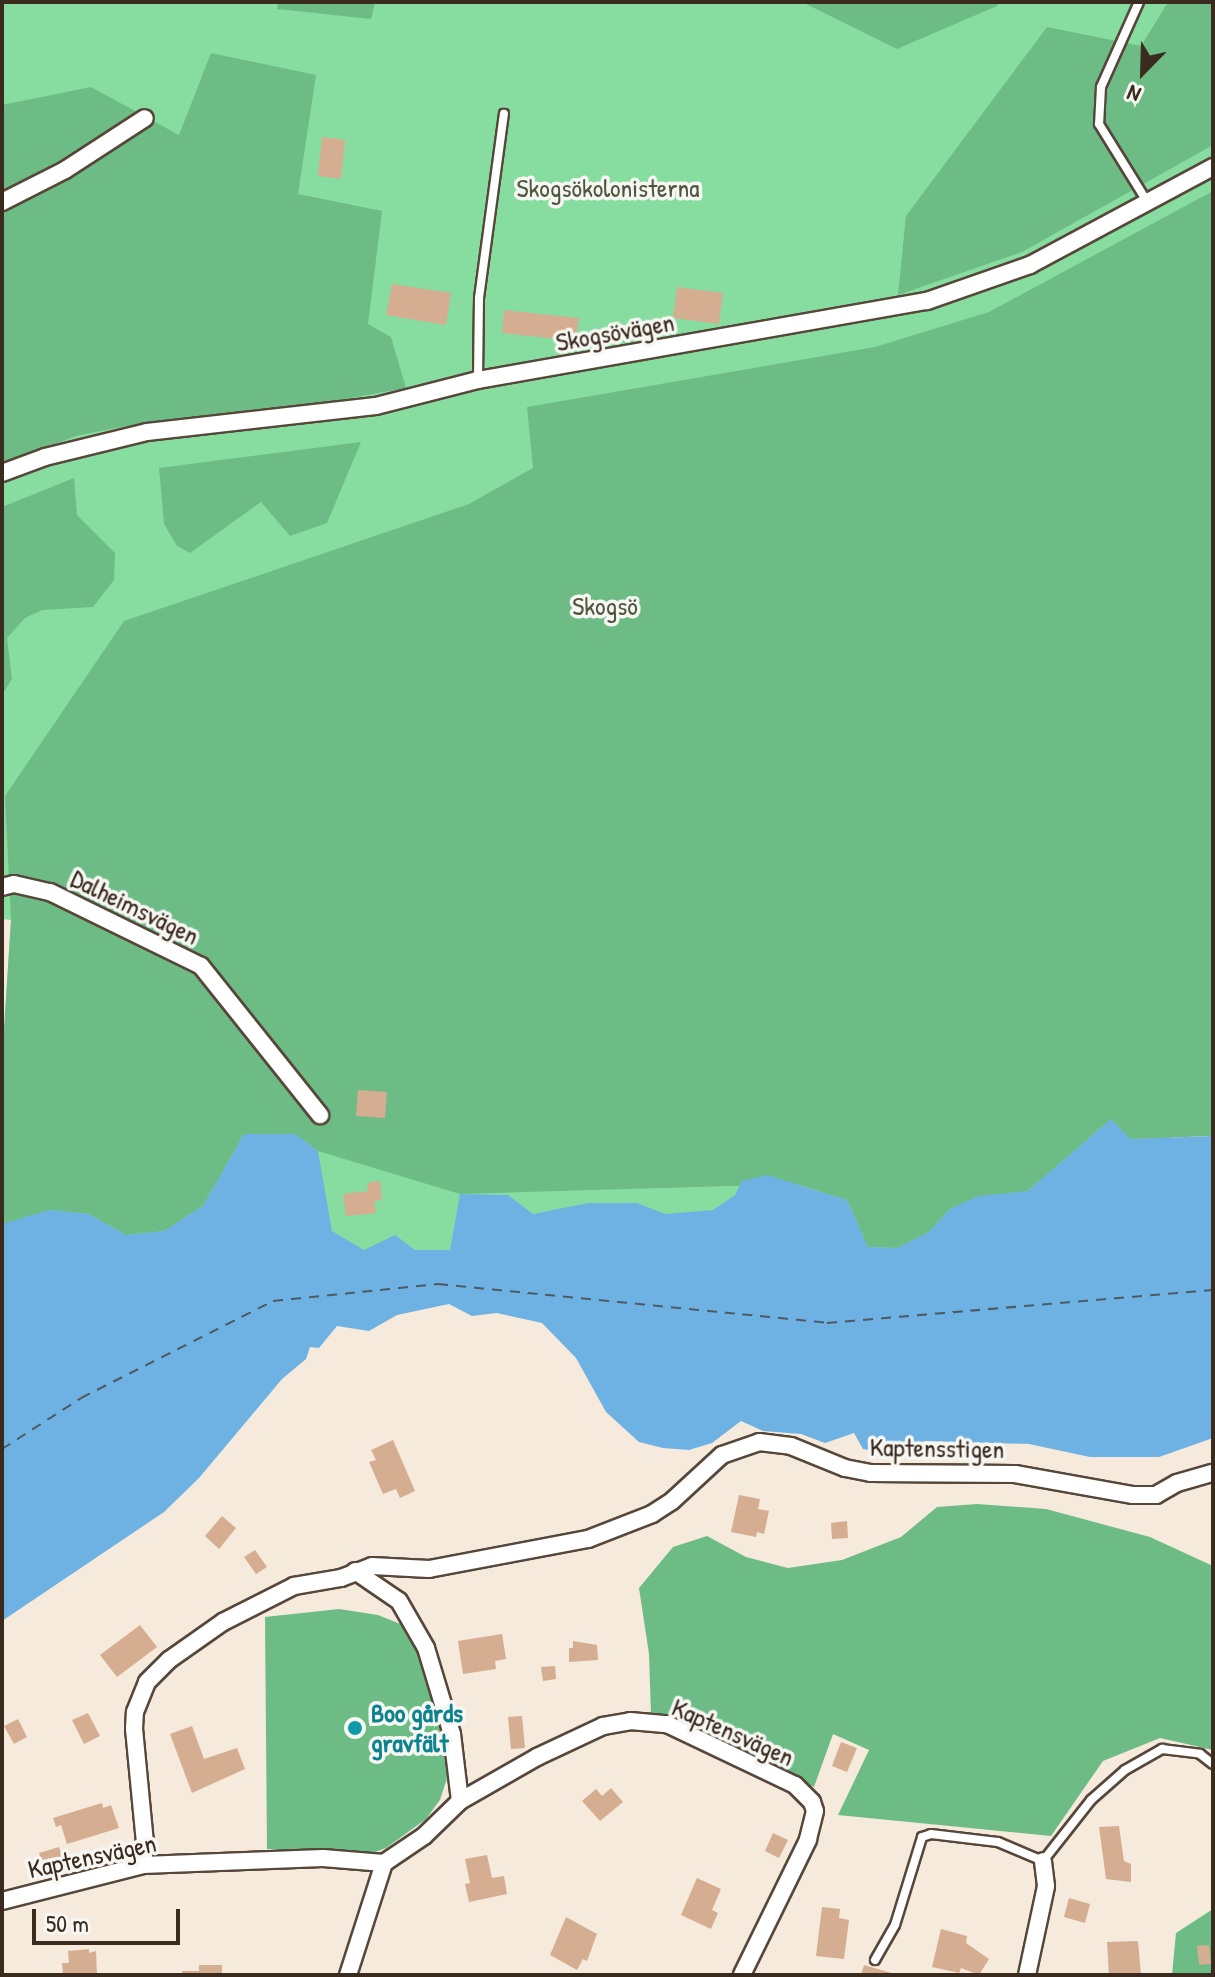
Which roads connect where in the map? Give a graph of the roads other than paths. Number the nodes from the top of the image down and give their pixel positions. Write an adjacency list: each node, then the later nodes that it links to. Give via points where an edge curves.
1 (1139, 2): 6 (lane, via 1101,87 1099,124)
2 (504, 114): 7 (lane, via 479,298)
3 (145, 118): 5 (street, via 65,170)
4 (1213, 167): 6 (street, Skogsövägen)
5 (2, 202)
6 (1148, 204): 7 (street, Skogsövägen, via 1030,265 927,301)
7 (478, 380): 8 (street, Skogsövägen, via 376,406 147,432 57,453)
8 (2, 473)
9 (2, 887): 10 (street, Dalheimsvägen, via 14,884 50,892 201,966)
10 (320, 1115)
11 (1213, 1473): 12 (street, Kaptensstigen, via 1156,1495 1133,1495 1015,1474 870,1473 791,1446 759,1442 722,1455 652,1514 588,1539 429,1569 372,1566)
12 (355, 1571): 14 (street, via 399,1601 426,1648 452,1734); 17 (street, Kaptensstigen, via 294,1586 223,1622 147,1682 134,1729)
13 (1213, 1764): 15 (lane, via 1200,1754 1162,1749 1125,1770 1091,1800)
14 (460, 1801): 16 (street, Kaptensvägen, via 424,1836); 21 (street, Kaptensvägen, via 574,1739 630,1721 667,1724 795,1785 812,1802 814,1826)
15 (1043, 1861): 19 (lane, via 998,1842 922,1837 895,1925); 22 (street, via 1046,1886)
16 (384, 1863): 17 (street, Kaptensvägen, via 323,1858); 20 (street)
17 (143, 1865): 18 (street, Kaptensvägen)
18 (2, 1901)
19 (875, 1960)
20 (348, 1975)
21 (742, 1975)
22 (1027, 1975)

